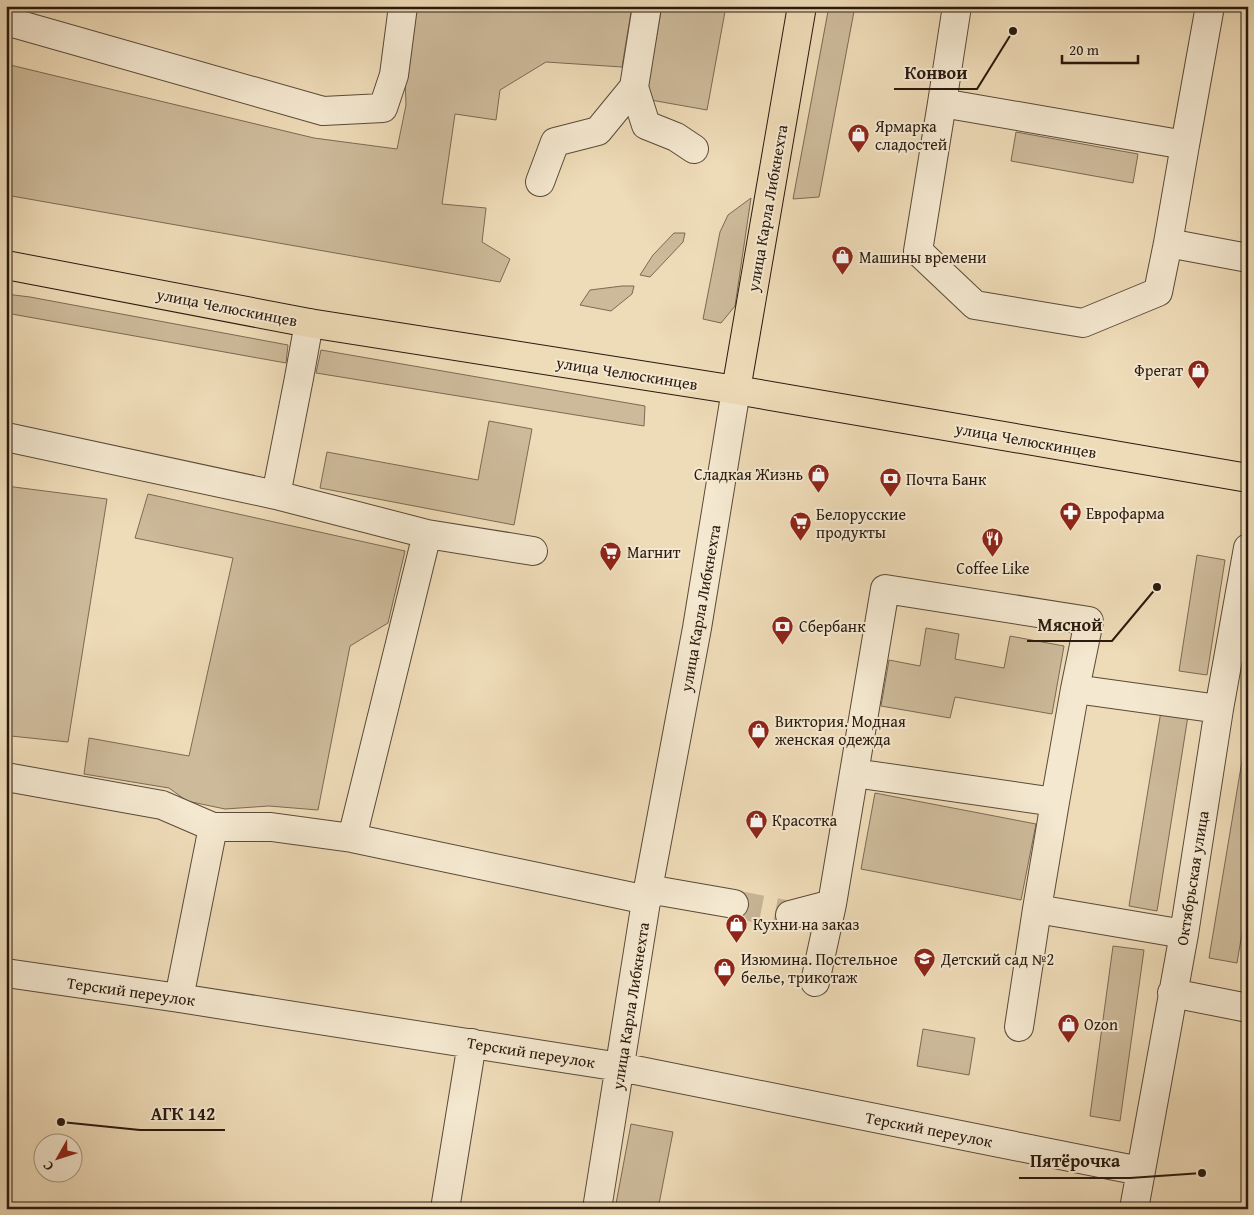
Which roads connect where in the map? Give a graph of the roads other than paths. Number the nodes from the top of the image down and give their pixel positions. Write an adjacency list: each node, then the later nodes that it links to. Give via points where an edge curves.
1 (403, 6): 6 (street, via 394,75 383,108 323,112)
2 (647, 6): 7 (street)
3 (802, 6): 16 (main road, улица Карла Либкнехта)
4 (957, 6): 8 (street)
5 (1210, 6): 9 (street)
6 (6, 21)
7 (634, 87): 10 (street, via 646,125 676,137); 11 (street, via 598,131 555,142)
8 (942, 103): 9 (street); 12 (street, via 918,251 975,305 1083,323 1158,292)
9 (1186, 145): 12 (street)
10 (694, 149)
11 (540, 182)
12 (1168, 243): 13 (street)
13 (1248, 258)
14 (6, 266): 15 (main road, улица Челюскинцев)
15 (309, 323): 16 (main road, улица Челюскинцев); 19 (street)
16 (736, 390): 18 (main road, улица Челюскинцев); 30 (street, улица Карла Либкнехта)
17 (6, 437): 19 (street)
18 (1248, 478)
19 (276, 495): 20 (street)
20 (427, 534): 22 (street); 29 (street)
21 (1248, 548): 24 (street, Октябрьская улица)
22 (533, 551)
23 (1075, 689): 24 (street); 25 (street, via 1089,621 885,589); 27 (street)
24 (1219, 709): 35 (street, Октябрьская улица)
25 (854, 774): 27 (street); 32 (street)
26 (6, 777): 28 (street, via 162,805)
27 (1055, 802): 33 (street)
28 (213, 827): 29 (street, via 271,827); 39 (street)
29 (352, 838): 30 (street)
30 (648, 895): 31 (street); 43 (street, улица Карла Либкнехта)
31 (734, 904)
32 (832, 904): 34 (street); 37 (street)
33 (1037, 909): 35 (street); 41 (street)
34 (790, 914)
35 (1184, 934): 38 (street, Октябрьская улица)
36 (6, 973): 39 (street, Терский переулок)
37 (815, 982)
38 (1172, 993): 40 (street); 44 (street, Октябрьская улица)
39 (179, 998): 42 (street, Терский переулок)
40 (1248, 1008)
41 (1019, 1027)
42 (472, 1043): 43 (street, Терский переулок); 45 (street)
43 (620, 1067): 44 (street, Терский переулок); 46 (street, улица Карла Либкнехта)
44 (1140, 1172): 47 (street, Октябрьская улица)
45 (445, 1209)
46 (597, 1209)
47 (1134, 1209)

